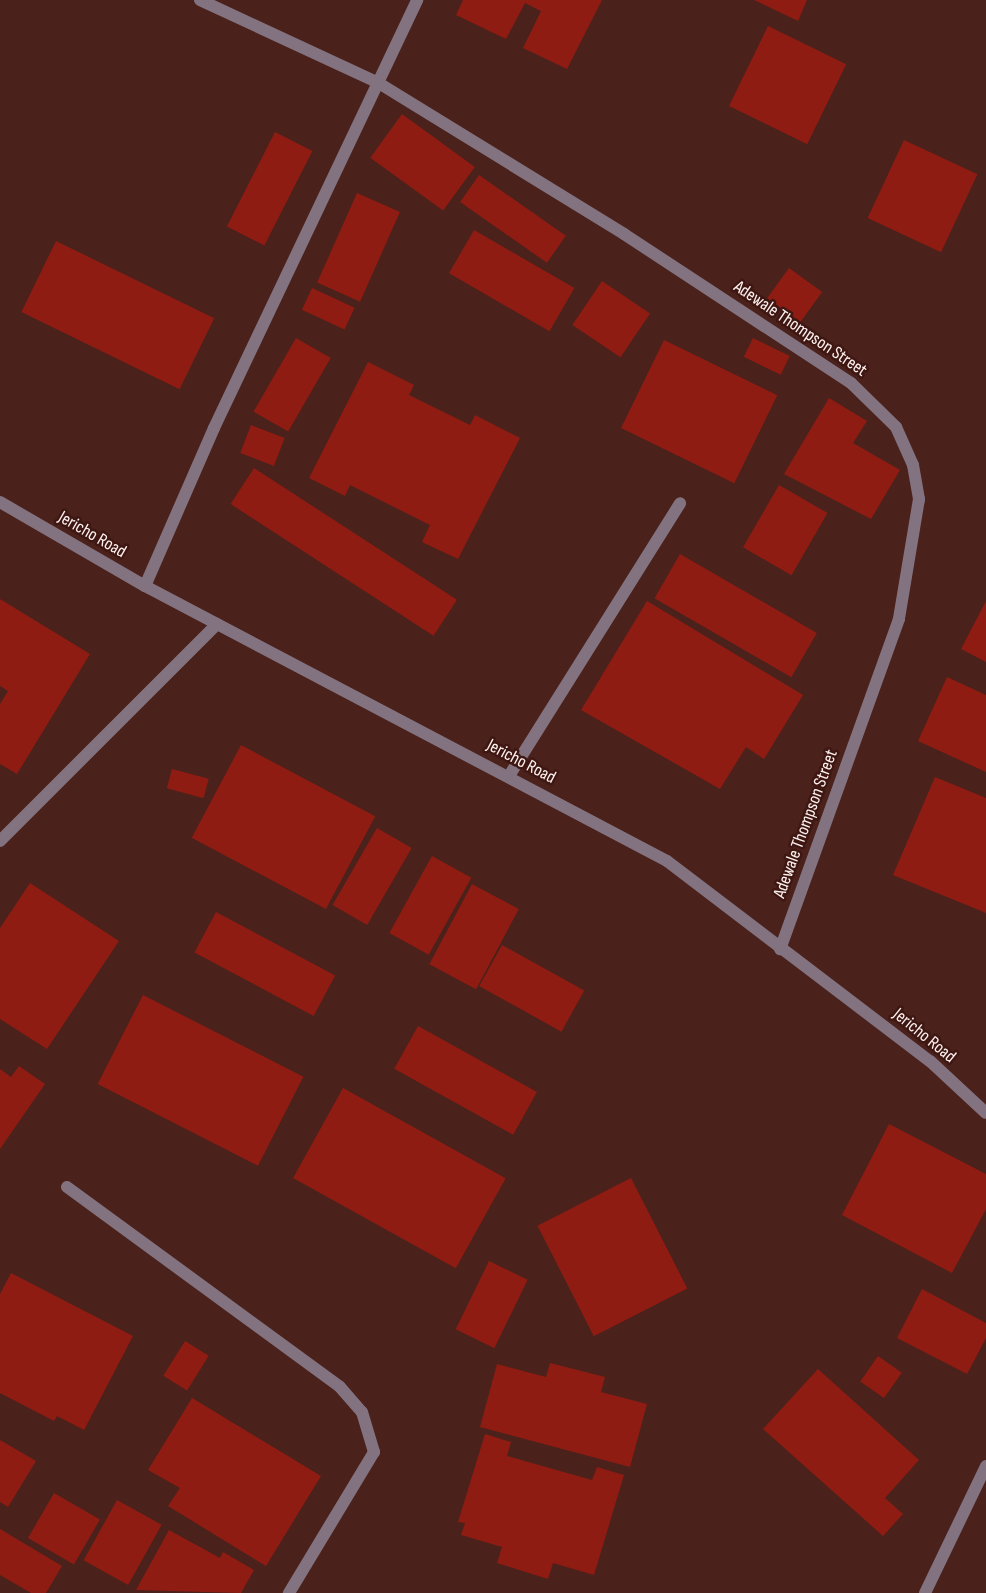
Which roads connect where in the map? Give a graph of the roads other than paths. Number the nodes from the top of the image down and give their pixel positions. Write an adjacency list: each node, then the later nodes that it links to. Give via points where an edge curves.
1 (200, 0): 3 (street, Adewale Thompson Street)
2 (417, 0): 3 (street)
3 (377, 82): 6 (street); 10 (street, Adewale Thompson Street, via 759,321 851,383 896,427 913,465 919,499 898,619)
4 (0, 502): 6 (street, Jericho Road)
5 (680, 503): 8 (street)
6 (145, 586): 7 (street, Jericho Road)
7 (217, 624): 8 (street, Jericho Road); 9 (street)
8 (509, 776): 10 (street, Jericho Road, via 667,861)
9 (0, 841)
10 (780, 949): 11 (street, Jericho Road, via 930,1061)
11 (986, 1113)
12 (67, 1187): 14 (street, via 340,1387 362,1412 374,1452 347,1490)
13 (986, 1466): 15 (street)
14 (289, 1593)
15 (925, 1593)

